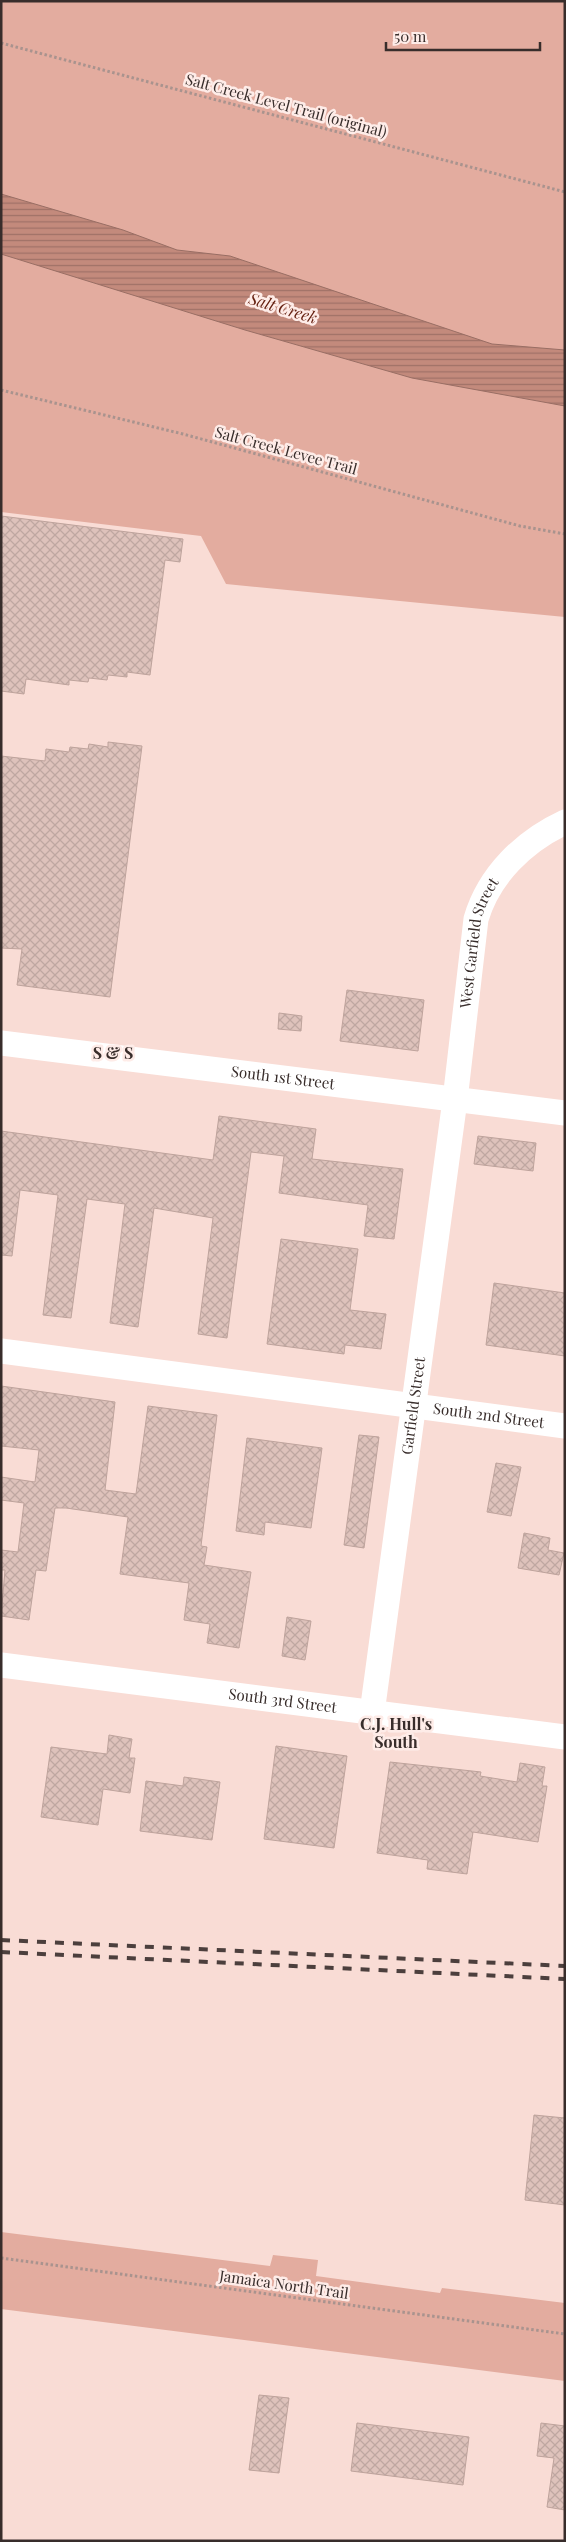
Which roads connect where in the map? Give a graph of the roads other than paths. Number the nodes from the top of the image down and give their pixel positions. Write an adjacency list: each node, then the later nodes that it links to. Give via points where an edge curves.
1 (565, 822): 3 (street, West Garfield Street, via 536,837 516,855 490,886 480,906 474,932)
2 (1, 1043): 3 (street, South 1st Street)
3 (455, 1100): 4 (street, South 1st Street); 6 (street, Garfield Street)
4 (565, 1113)
5 (1, 1352): 6 (street, South 2nd Street)
6 (414, 1407): 7 (street, South 2nd Street); 9 (street, Garfield Street)
7 (565, 1426)
8 (1, 1665): 9 (street, South 3rd Street)
9 (372, 1713): 10 (street, South 3rd Street)
10 (565, 1737)

